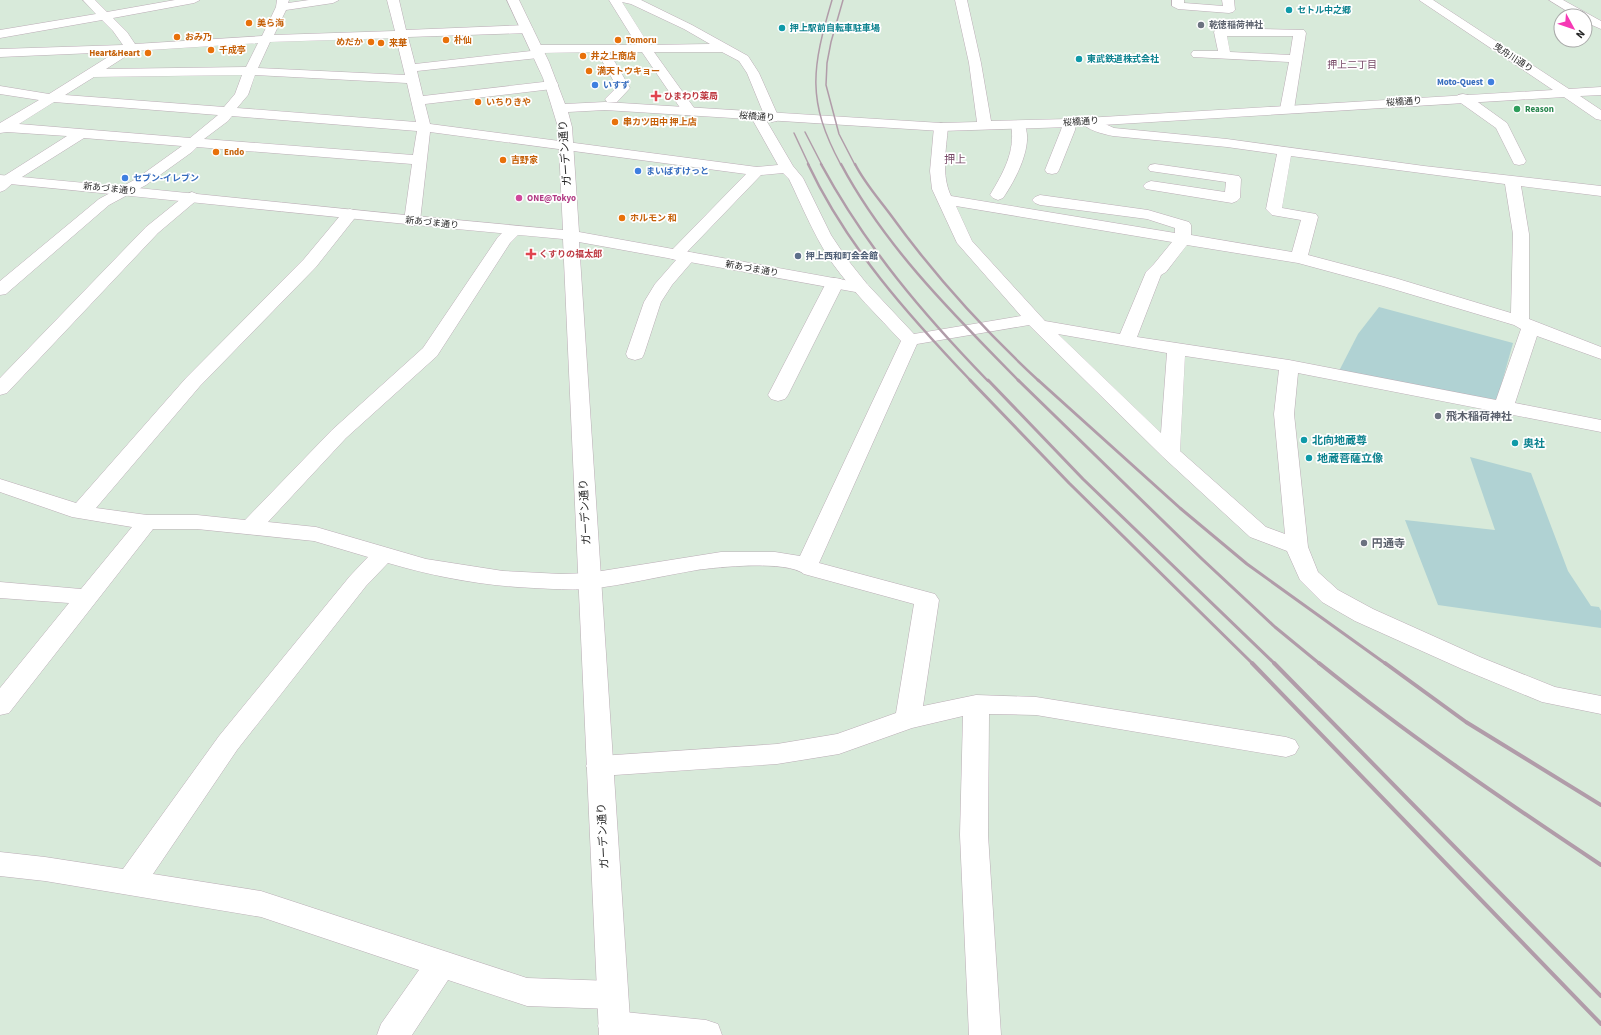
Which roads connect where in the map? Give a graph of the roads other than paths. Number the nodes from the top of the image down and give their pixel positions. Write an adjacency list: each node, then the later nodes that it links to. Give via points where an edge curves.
1 (88, 0): 15 (street)
2 (194, 0): 15 (street)
3 (333, 0): 13 (street)
4 (393, 0): 17 (street)
5 (513, 0): 16 (street, ガーデン通り)
6 (615, 0): 21 (street)
7 (626, 0): 22 (street, via 634,1 688,27)
8 (961, 0): 49 (street)
9 (1178, 0): 10 (street, via 1178,6 1229,10)
10 (1228, 0)
11 (1425, 0): 35 (street, 曳舟川通り)
12 (1556, 0): 14 (street)
13 (283, 3): 19 (street)
14 (1569, 8)
15 (104, 16): 18 (street); 20 (street, via 120,31)
16 (527, 29): 17 (street); 24 (street, ガーデン通り)
17 (401, 33): 19 (street); 30 (street)
18 (0, 34)
19 (265, 38): 20 (street); 29 (street)
20 (131, 48): 25 (street); 31 (street)
21 (645, 48): 22 (street); 23 (street); 43 (street)
22 (724, 48): 45 (street, via 744,59 753,73)
23 (601, 49): 24 (street); 38 (street, via 624,88)
24 (537, 51): 30 (street); 32 (street, ガーデン通り)
25 (0, 54)
26 (1197, 54): 27 (street)
27 (1225, 55): 28 (street); 28 (street, via 1220,32 1300,34)
28 (1296, 59): 41 (street)
29 (250, 71): 30 (street); 31 (street); 42 (street, via 242,95)
30 (411, 73): 39 (street)
31 (90, 74): 36 (street)
32 (552, 85): 39 (street); 40 (street, ガーデン通り)
33 (0, 90): 36 (street)
34 (1601, 91): 35 (street, 桜橋通り)
35 (1566, 92): 37 (street, 桜橋通り); 44 (street, 曳舟川通り)
36 (51, 98): 42 (street); 52 (street)
37 (1463, 98): 41 (street, 桜橋通り); 59 (street, via 1502,126)
38 (612, 99)
39 (417, 101): 50 (street)
40 (560, 108): 43 (street, 桜橋通り, via 605,106); 55 (street, ガーデン通り)
41 (1287, 109): 46 (street, 桜橋通り)
42 (228, 112): 50 (street); 54 (street)
43 (690, 112): 45 (street, 桜橋通り)
44 (1601, 116)
45 (765, 117): 51 (street, 桜橋通り); 60 (street)
46 (1087, 121): 47 (street, 桜橋通り); 57 (street)
47 (1069, 123): 48 (street, 桜橋通り); 61 (street)
48 (1018, 125): 49 (street, 桜橋通り); 69 (street, via 1021,135 1017,157)
49 (985, 126): 51 (street, 桜橋通り)
50 (424, 127): 55 (street); 58 (street)
51 (941, 127): 68 (street, via 937,170)
52 (2, 128): 53 (street)
53 (82, 133): 54 (street); 64 (street)
54 (194, 142): 58 (street); 66 (street, via 141,182)
55 (565, 147): 62 (street); 75 (street, ガーデン通り)
56 (1285, 151): 57 (street); 63 (street); 78 (street, via 1274,209 1278,212 1310,217)
57 (1160, 153): 65 (street); 65 (street, via 1234,179 1232,198)
58 (419, 160): 73 (street)
59 (1519, 161)
60 (787, 168): 62 (street); 80 (street, via 796,178 823,235)
61 (1052, 170)
62 (757, 171): 77 (street)
63 (1512, 180): 67 (street); 83 (street, via 1521,234)
64 (3, 182): 66 (street, 新あづま通り)
65 (1150, 186): 72 (street)
66 (125, 190): 70 (street, 新あづま通り); 81 (street, via 104,202)
67 (1601, 191)
68 (943, 195): 69 (street); 76 (street); 82 (street, via 965,243)
69 (998, 195): 72 (street)
70 (192, 197): 71 (street, 新あづま通り); 90 (street, via 152,230)
71 (350, 214): 73 (street, 新あづま通り); 96 (street, via 310,263 193,382)
72 (1148, 215): 76 (street, via 1183,225)
73 (412, 221): 74 (street, 新あづま通り)
74 (514, 231): 75 (street, 新あづま通り); 98 (street, via 504,240 430,352 339,434)
75 (570, 235): 77 (street, 新あづま通り); 102 (street, ガーデン通り)
76 (1183, 239): 78 (street); 85 (street, via 1154,272)
77 (681, 256): 79 (street, 新あづま通り); 88 (street, via 650,308)
78 (1299, 258): 83 (street, via 1372,277)
79 (835, 283): 80 (street, 新あづま通り); 91 (street)
80 (861, 288): 84 (street)
81 (0, 290)
82 (1036, 322): 84 (street); 85 (street); 94 (street)
83 (1526, 324): 87 (street); 92 (street)
84 (910, 340): 101 (street)
85 (1127, 340): 86 (street)
86 (1176, 348): 89 (street); 94 (street)
87 (1601, 353)
88 (636, 354)
89 (1289, 366): 92 (street); 99 (street, via 1284,414)
90 (0, 389)
91 (778, 395)
92 (1504, 406): 93 (street)
93 (1601, 426)
94 (1170, 453): 99 (street, via 1258,532)
95 (0, 484): 96 (street)
96 (80, 512): 97 (street)
97 (147, 522): 98 (street, via 197,522); 104 (street)
98 (250, 528): 100 (street, via 316,534)
99 (1297, 547): 106 (street, via 1308,576 1330,596 1364,615 1471,663 1551,695)
100 (384, 554): 102 (street, via 424,566 503,579); 112 (street, via 305,646 228,743)
101 (807, 565): 102 (street, via 775,559 721,559); 108 (street, via 812,569 927,600)
102 (589, 581): 110 (street, ガーデン通り)
103 (0, 590): 104 (street)
104 (87, 597): 107 (street)
105 (976, 704): 108 (street); 109 (street, via 1036,706); 118 (street, via 974,835)
106 (1601, 705)
107 (0, 706)
108 (908, 719): 110 (street, via 839,744 777,754)
109 (1286, 747)
110 (600, 766): 114 (street, ガーデン通り)
111 (0, 864): 112 (street)
112 (130, 883): 113 (street, via 261,904)
113 (441, 963): 114 (street, via 527,992); 116 (street)
114 (612, 994): 115 (street, ガーデン通り)
115 (614, 1030): 117 (street)
116 (393, 1035)
117 (706, 1035)
118 (985, 1035)

